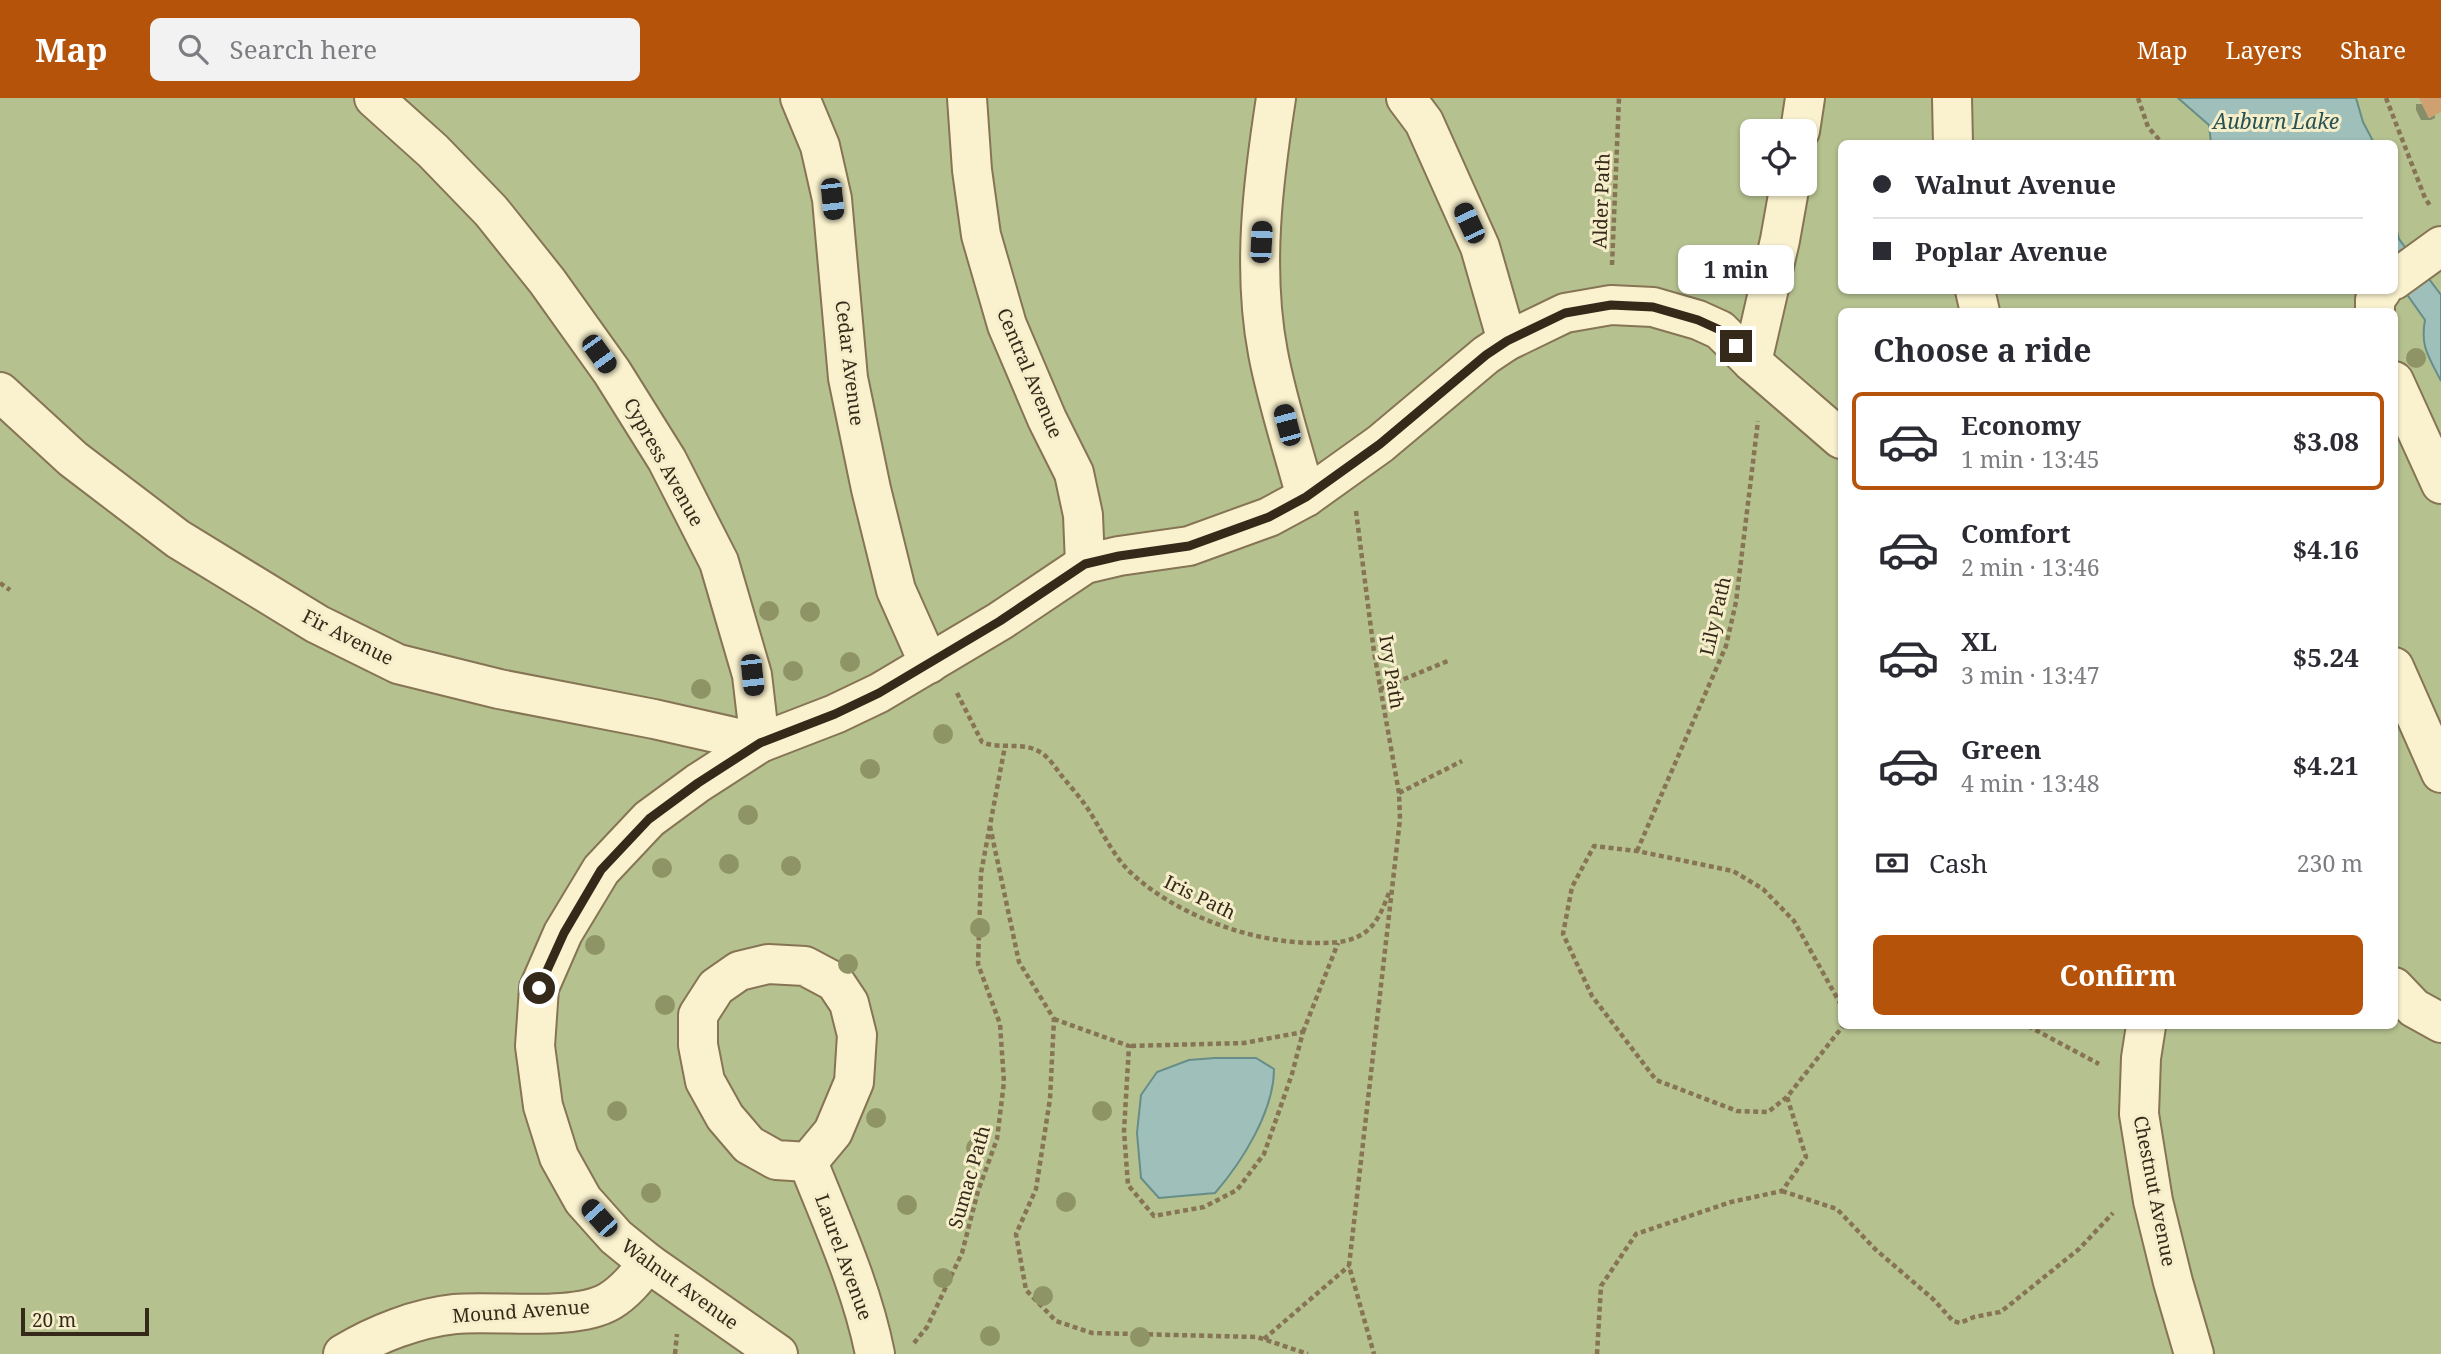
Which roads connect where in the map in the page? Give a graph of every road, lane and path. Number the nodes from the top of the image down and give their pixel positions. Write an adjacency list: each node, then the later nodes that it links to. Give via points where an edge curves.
1 (374, 98): 34 (lane, Cypress Avenue, via 433,150 491,211 612,372 667,460 719,562 752,675)
2 (800, 98): 31 (lane, Cedar Avenue, via 820,146 832,199 848,377 871,489 896,590)
3 (967, 98): 27 (lane, Central Avenue, via 981,235 1007,325 1074,473 1083,515)
4 (1276, 98): 26 (lane, via 1259,269 1268,352)
5 (1406, 98): 19 (lane, via 1424,122 1480,247)
6 (1619, 98): 18 (path, Alder Path)
7 (1805, 98): 11 (lane)
8 (1952, 98): 12 (lane)
9 (2138, 98): 13 (path, via 2148,127)
10 (2386, 98): 15 (path)
11 (1802, 119)
12 (1953, 140)
13 (2159, 140)
14 (1788, 196): 20 (lane)
15 (2433, 209)
16 (2434, 251): 17 (lane)
17 (2398, 277)
18 (1611, 305): 19 (lane, Walnut Avenue, via 1565,313); 20 (lane, Walnut Avenue, via 1653,307 1698,320 1720,330)
19 (1507, 341): 24 (lane, Walnut Avenue)
20 (1758, 367): 23 (lane, Walnut Avenue); 40 (path, Lily Path, via 1736,602 1726,646)
21 (2398, 390): 25 (lane)
22 (0, 392): 34 (lane, Fir Avenue, via 73,459 178,539 317,624 398,664)
23 (1838, 436)
24 (1350, 465): 26 (lane, Walnut Avenue); 33 (path, Ivy Path)
25 (2441, 484)
26 (1306, 497): 27 (lane, Walnut Avenue, via 1269,517 1189,546)
27 (1085, 564): 31 (lane, Walnut Avenue)
28 (0, 583): 29 (path)
29 (10, 590)
30 (1450, 660): 33 (path)
31 (935, 661): 34 (lane, Walnut Avenue, via 835,714); 35 (path, via 982,742)
32 (2398, 676): 37 (lane)
33 (1380, 689): 38 (path, Ivy Path)
34 (760, 743): 57 (lane, Walnut Avenue, via 649,819 601,870 539,988 535,1046 542,1107 559,1157 583,1200)
35 (1005, 746): 39 (path, Sumac Path); 42 (path, Iris Path, via 1028,747 1049,759 1128,870 1182,907 1258,938)
36 (1462, 761): 38 (path)
37 (2441, 773)
38 (1399, 793): 41 (path, Ivy Path)
39 (990, 827): 45 (path, via 1019,962); 60 (path, Sumac Path, via 981,873 978,964 1000,1024 1004,1082 997,1139 962,1253 927,1327)
40 (1637, 850): 44 (path, via 1733,871 1763,889 1794,921); 53 (path, via 1594,846 1572,887 1563,934 1592,996 1656,1080 1737,1111 1768,1112)
41 (1392, 883): 42 (path, Iris Path, via 1371,928); 58 (path)
42 (1338, 943): 50 (path)
43 (2398, 991): 46 (lane, via 2414,1008)
44 (1838, 1000)
45 (1054, 1019): 51 (path); 59 (path, via 1050,1099 1036,1189 1016,1234 1026,1290 1056,1321 1092,1334)
46 (2441, 1023)
47 (1841, 1029): 53 (path)
48 (2034, 1029): 52 (path)
49 (2146, 1029): 52 (lane, Chestnut Avenue)
50 (1303, 1032): 51 (path, via 1244,1043); 51 (path, via 1265,1154 1237,1190 1204,1207 1154,1216 1128,1185)
51 (1129, 1046)
52 (2140, 1086): 55 (lane, Chestnut Avenue, via 2139,1114)
53 (1787, 1097): 56 (path, via 1806,1157)
54 (808, 1162): 54 (lane, via 833,1132 855,1082 857,1035 849,1003 835,982 805,966 768,964 739,971 716,987 698,1015 705,1081 725,1117 749,1145 776,1160); 63 (lane, Laurel Avenue, via 869,1321)
55 (2149, 1176): 56 (path, via 2079,1249 2007,1307 1960,1323 1875,1249 1837,1209); 67 (lane, Chestnut Avenue)
56 (1782, 1191): 66 (path, via 1731,1202 1636,1234 1601,1286)
57 (648, 1264): 61 (lane, Mound Avenue, via 609,1302 554,1312 452,1314 401,1327); 62 (lane, Walnut Avenue)
58 (1349, 1266): 59 (path); 65 (path)
59 (1264, 1339): 64 (path)
60 (913, 1345)
61 (343, 1354)
62 (778, 1354)
63 (875, 1354)
64 (1308, 1354)
65 (1374, 1354)
66 (1597, 1354)
67 (2194, 1354)

